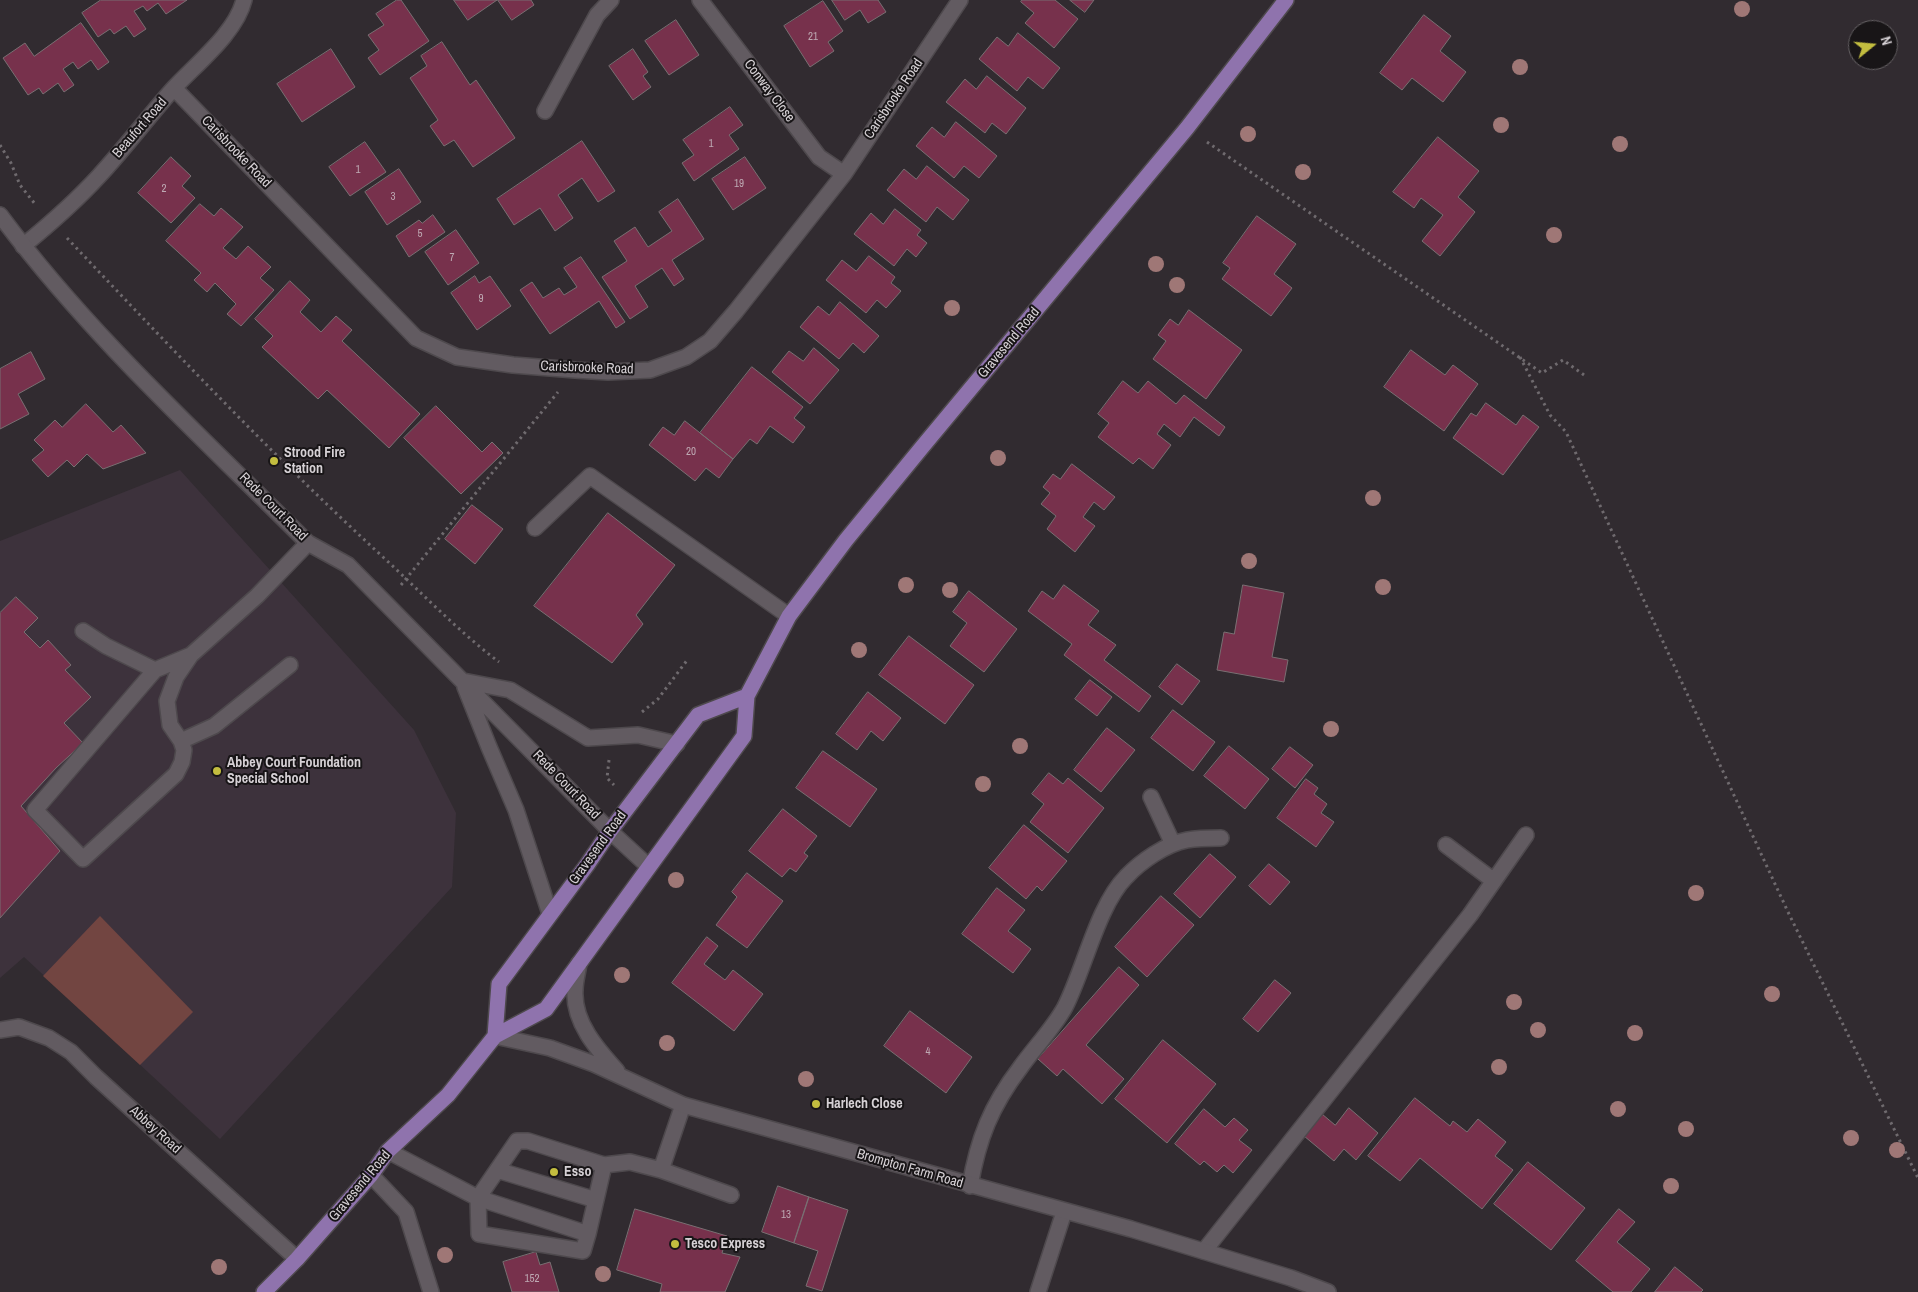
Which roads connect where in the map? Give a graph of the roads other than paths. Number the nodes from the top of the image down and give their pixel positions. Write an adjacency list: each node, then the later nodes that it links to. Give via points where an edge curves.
1 (244, 0): 6 (street, Beaufort Road, via 242,10 216,46)
2 (611, 0): 7 (street, via 597,15)
3 (700, 0): 8 (street, Conway Close, via 819,157)
4 (960, 0): 8 (street, Carisbrooke Road)
5 (1286, 0): 13 (main road, Gravesend Road, via 1187,128 846,540)
6 (174, 88): 8 (street, Carisbrooke Road, via 416,338 457,357 513,365 608,372 650,370 686,357 710,341 736,312); 10 (street, Beaufort Road, via 99,176)
7 (545, 111)
8 (844, 174)
9 (0, 215): 10 (street, Rede Court Road)
10 (23, 246): 12 (street, Rede Court Road, via 110,346)
11 (535, 528): 13 (street, via 590,476)
12 (308, 543): 15 (street, via 257,596); 18 (street, Rede Court Road, via 348,565)
13 (789, 616): 19 (main road, Gravesend Road)
14 (83, 631): 17 (street)
15 (191, 655): 17 (street); 20 (street, via 176,677 167,701 170,725)
16 (290, 665): 20 (street, via 214,726)
17 (155, 670): 20 (street, via 35,810 84,859 176,774 184,750)
18 (463, 681): 21 (street, via 510,690 588,738 638,735); 23 (street, Rede Court Road); 30 (street, via 516,810)
19 (747, 696): 21 (main road, Gravesend Road, via 698,715); 28 (main road, Gravesend Road, via 744,736)
20 (181, 740)
21 (677, 744): 23 (main road, Gravesend Road)
22 (1151, 797): 26 (street)
23 (610, 831): 28 (street, Rede Court Road); 30 (main road, Gravesend Road)
24 (1526, 835): 29 (street)
25 (1221, 838): 26 (street)
26 (1173, 844): 41 (street, via 1138,866 1117,888 1063,1011 992,1110 975,1156)
27 (1446, 844): 29 (street)
28 (648, 866): 31 (main road, Gravesend Road)
29 (1494, 881): 47 (street, via 1470,916)
30 (550, 914): 33 (main road, Gravesend Road, via 499,984)
31 (579, 963): 33 (main road, Gravesend Road, via 546,1009); 34 (street, via 575,991 578,1014 596,1047)
32 (0, 1030): 48 (street, Abbey Road, via 19,1027 49,1038 71,1052)
33 (495, 1036): 34 (street, Brompton Farm Road, via 550,1048); 36 (main road, Gravesend Road, via 448,1096)
34 (620, 1074): 35 (street, Brompton Farm Road)
35 (683, 1105): 39 (street); 41 (street, Brompton Farm Road)
36 (388, 1151): 40 (main road, Gravesend Road); 43 (street)
37 (604, 1165): 38 (street, via 528,1141 517,1141); 39 (street, via 630,1162); 44 (street)
38 (497, 1170): 43 (street); 44 (street)
39 (661, 1170): 42 (street)
40 (370, 1175): 48 (main road, Gravesend Road); 50 (street, via 406,1212)
41 (970, 1186): 45 (street, Brompton Farm Road)
42 (731, 1195)
43 (478, 1198): 46 (street); 46 (street, via 479,1234 583,1251)
44 (596, 1200): 46 (street)
45 (1064, 1212): 47 (street, Brompton Farm Road); 51 (street)
46 (588, 1234)
47 (1204, 1251): 52 (street, Brompton Farm Road)
48 (297, 1259): 49 (main road, Gravesend Road)
49 (264, 1292)
50 (431, 1292)
51 (1038, 1292)
52 (1328, 1292)

